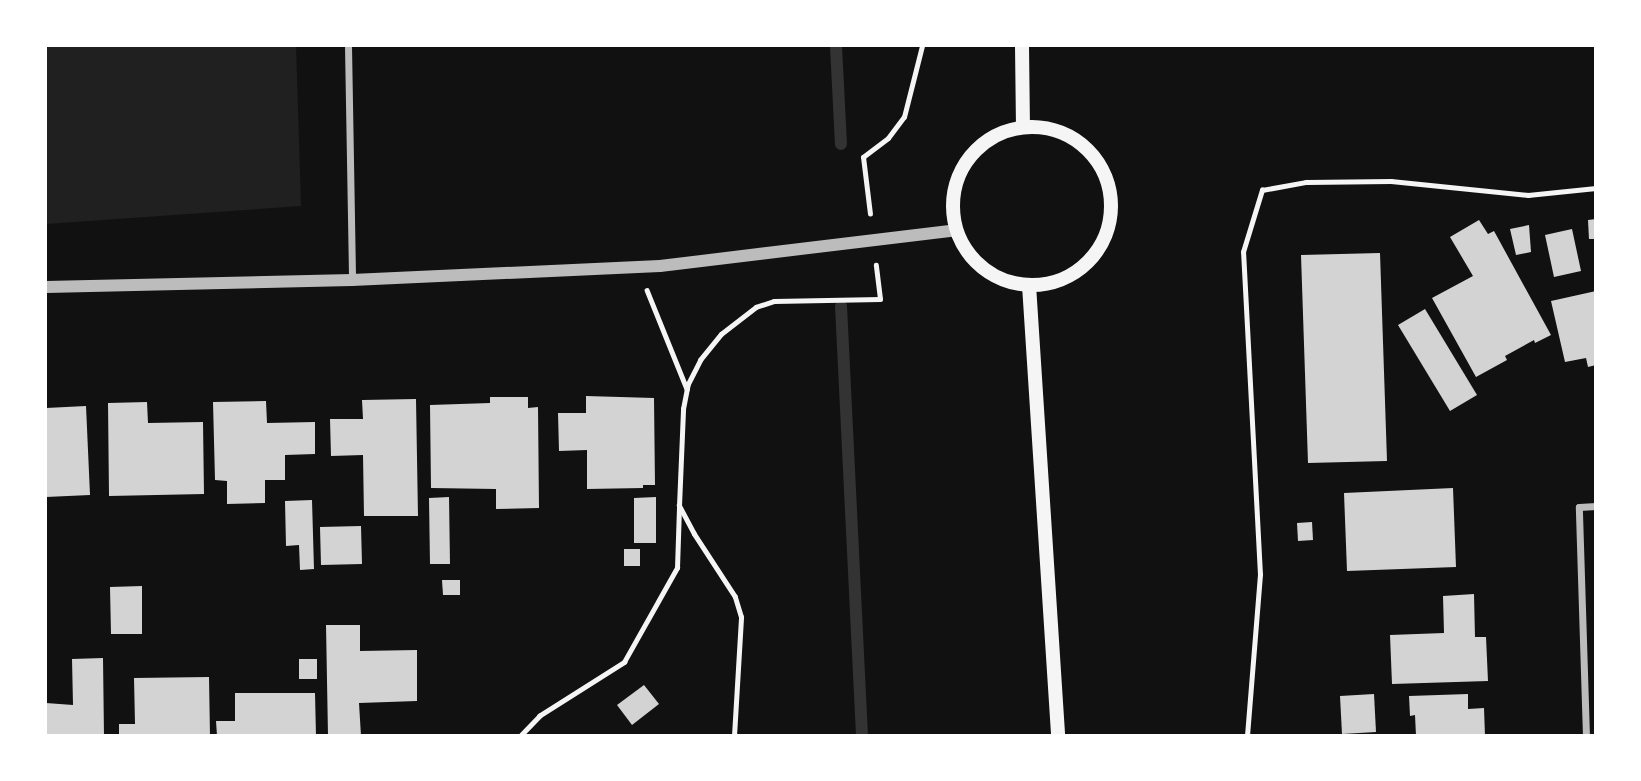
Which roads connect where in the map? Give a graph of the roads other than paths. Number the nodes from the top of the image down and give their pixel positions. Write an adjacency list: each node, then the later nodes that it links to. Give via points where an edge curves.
1 (348, 46): 5 (street)
2 (1022, 46): 3 (main road)
3 (1024, 126): 4 (main road, via 986,141 967,160 953,197); 6 (main road, via 1070,136 1091,152 1105,174 1112,200 1109,226 1098,251 1056,282)
4 (956, 230): 5 (street, via 637,267); 6 (main road, via 984,269)
5 (352, 280): 7 (street)
6 (1029, 285): 9 (main road)
7 (46, 287)
8 (1595, 506): 10 (street, via 1579,507)
9 (1058, 736)
10 (1586, 736)

